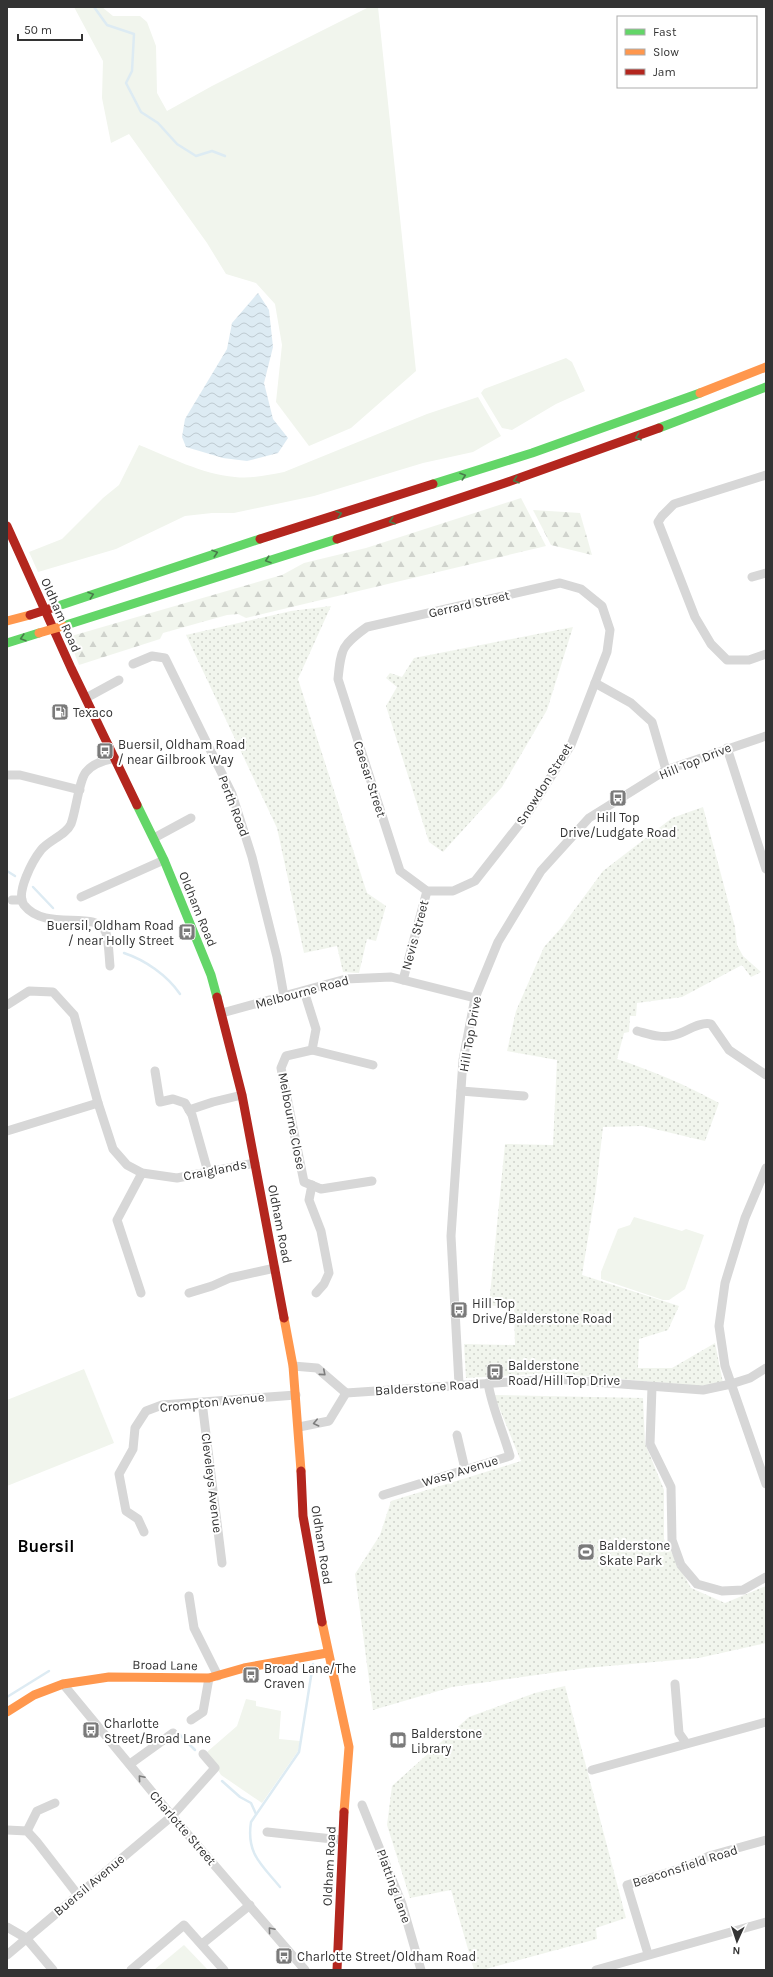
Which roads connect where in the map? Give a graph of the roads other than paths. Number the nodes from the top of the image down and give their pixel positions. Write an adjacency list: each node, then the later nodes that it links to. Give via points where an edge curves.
1 (766, 359): 5 (main road)
2 (766, 367): 5 (main road)
3 (766, 387): 6 (main road)
4 (766, 393): 6 (main road)
5 (689, 397): 12 (main road, one-way to 5, bridge, via 532,453)
6 (662, 428): 13 (main road, one-way to 13, bridge, via 386,523)
7 (766, 475): 15 (street, via 674,504 658,522 695,617 711,644 727,660 749,660)
8 (7, 526): 19 (main road, Oldham Road)
9 (766, 573): 10 (street)
10 (752, 577)
11 (602, 606): 14 (street, Gerrard Street, via 582,589 560,583 368,627 350,639); 18 (street, Snowdon Street, via 610,630 607,652)
12 (7, 621)
13 (7, 643)
14 (341, 654): 30 (street, Caesar Street, via 338,679 400,871)
15 (766, 654)
16 (133, 664): 37 (street, Perth Road, via 152,656 164,658 232,794 252,857 278,957)
17 (119, 680): 19 (street)
18 (595, 683): 23 (street, via 631,703 652,722); 30 (street, Snowdon Street, via 570,745 526,816 475,881 453,891)
19 (86, 698): 22 (main road, Oldham Road)
20 (766, 736): 21 (street, Hill Top Drive)
21 (727, 748): 23 (street, Hill Top Drive); 29 (street)
22 (115, 758): 25 (street, via 98,762 85,772); 27 (main road, Oldham Road)
23 (666, 770): 38 (street, Hill Top Drive, via 589,818 541,871 498,942)
24 (7, 774): 25 (street)
25 (80, 790): 33 (street, via 70,826 41,849 25,881)
26 (190, 818): 27 (street)
27 (154, 838): 28 (main road, Oldham Road)
28 (164, 860): 31 (street); 40 (main road, Oldham Road, via 211,975)
29 (766, 869)
30 (427, 891): 35 (street, Nevis Street)
31 (81, 897)
32 (12, 900): 33 (street)
33 (22, 900): 34 (street, via 28,909 46,919 86,920 100,925 106,932)
34 (110, 966)
35 (403, 980): 36 (street, Melbourne Road, via 391,977 346,979); 38 (street, Melbourne Road)
36 (304, 991): 37 (street, Melbourne Road); 42 (street, via 316,1029)
37 (284, 996): 40 (street, Melbourne Road)
38 (475, 998): 46 (street, Hill Top Drive, via 463,1060)
39 (7, 1005): 49 (street, Craiglands, via 29,991 53,992 74,1015)
40 (222, 1013): 47 (main road, Oldham Road)
41 (637, 1031): 45 (street, via 662,1037 711,1024 729,1050)
42 (312, 1050): 43 (street); 57 (street, Melbourne Close, via 286,1056 281,1068 304,1182)
43 (373, 1065)
44 (155, 1070): 50 (street, via 160,1102 173,1099 185,1103)
45 (766, 1075)
46 (461, 1091): 48 (street); 65 (street, Hill Top Drive, via 451,1236)
47 (242, 1095): 50 (street); 52 (main road, Oldham Road)
48 (524, 1096)
49 (98, 1103): 51 (street); 55 (street, Craiglands, via 113,1149 127,1165)
50 (189, 1110): 54 (street)
51 (7, 1131)
52 (255, 1163): 54 (street, Craiglands); 58 (main road, Oldham Road)
53 (766, 1168): 66 (street, via 745,1218 725,1282 720,1326 725,1366)
54 (208, 1172): 55 (street, Craiglands, via 177,1178)
55 (142, 1173): 61 (street, via 117,1220)
56 (372, 1181): 57 (street, Melbourne Close, via 321,1189)
57 (312, 1185): 60 (street, via 309,1200 321,1231 329,1272 324,1284)
58 (275, 1268): 59 (street, via 230,1278); 62 (main road, Oldham Road)
59 (189, 1293)
60 (316, 1293)
61 (141, 1294)
62 (293, 1366): 68 (street, one-way to 68, via 317,1368); 69 (main road, Oldham Road)
63 (766, 1368): 66 (street, Balderstone Road, via 750,1378)
64 (488, 1383): 65 (street, Balderstone Road); 67 (street, Balderstone Road, via 554,1379); 73 (street, Wasp Avenue, via 491,1401 510,1456)
65 (459, 1384): 68 (street, Balderstone Road)
66 (731, 1384): 67 (street, Balderstone Road, via 704,1390); 74 (street)
67 (652, 1386): 78 (street, via 650,1444 671,1488 672,1540 681,1565 697,1584 722,1591 743,1590)
68 (346, 1393): 71 (street, one-way to 71, via 328,1421)
69 (296, 1395): 70 (street, Crompton Avenue); 71 (main road, Oldham Road)
70 (202, 1402): 76 (street, Crompton Avenue, via 162,1405 146,1411 135,1428 133,1449 119,1474 126,1511 138,1519); 77 (street, Cleveleys Avenue)
71 (299, 1427): 80 (main road, Oldham Road, via 303,1516)
72 (456, 1435): 73 (street)
73 (465, 1469): 75 (street, Wasp Avenue)
74 (766, 1484)
75 (383, 1495)
76 (144, 1532)
77 (222, 1563)
78 (766, 1577)
79 (189, 1596): 81 (street, via 194,1628)
80 (328, 1653): 81 (main road, Broad Lane, via 244,1668); 98 (main road, Oldham Road, via 349,1747)
81 (213, 1677): 82 (main road, Broad Lane, via 109,1677); 85 (street, via 203,1712)
82 (63, 1684): 84 (main road, Broad Lane, via 34,1695); 90 (street, Charlotte Street)
83 (675, 1684): 88 (street, via 679,1733)
84 (7, 1712)
85 (191, 1720)
86 (766, 1722): 88 (street)
87 (173, 1733): 90 (street)
88 (686, 1743): 91 (street)
89 (203, 1754): 94 (street, Buersil Avenue, via 215,1768)
90 (130, 1764): 94 (street, Charlotte Street, one-way to 90)
91 (592, 1770)
92 (54, 1803): 96 (street, via 37,1811)
93 (362, 1805): 113 (street, Platting Lane, via 402,1904)
94 (172, 1816): 100 (street, Buersil Avenue); 101 (street, Charlotte Street)
95 (7, 1830): 96 (street)
96 (27, 1831): 100 (street)
97 (267, 1832): 98 (street)
98 (342, 1840): 112 (main road, Oldham Road)
99 (766, 1840): 106 (street, Beaconsfield Road, via 709,1856 686,1867 627,1885)
100 (78, 1894): 104 (street, Buersil Avenue)
101 (250, 1905): 105 (street); 111 (street, Charlotte Street, one-way to 101)
102 (766, 1922): 106 (street)
103 (7, 1927): 104 (street)
104 (26, 1938): 107 (street, Buersil Avenue); 108 (street)
105 (202, 1944): 109 (street, via 184,1925); 110 (street)
106 (648, 1954): 114 (street)
107 (7, 1955)
108 (53, 1970)
109 (131, 1970)
110 (224, 1970)
111 (305, 1970)
112 (337, 1970)
113 (421, 1970)
114 (596, 1970)

